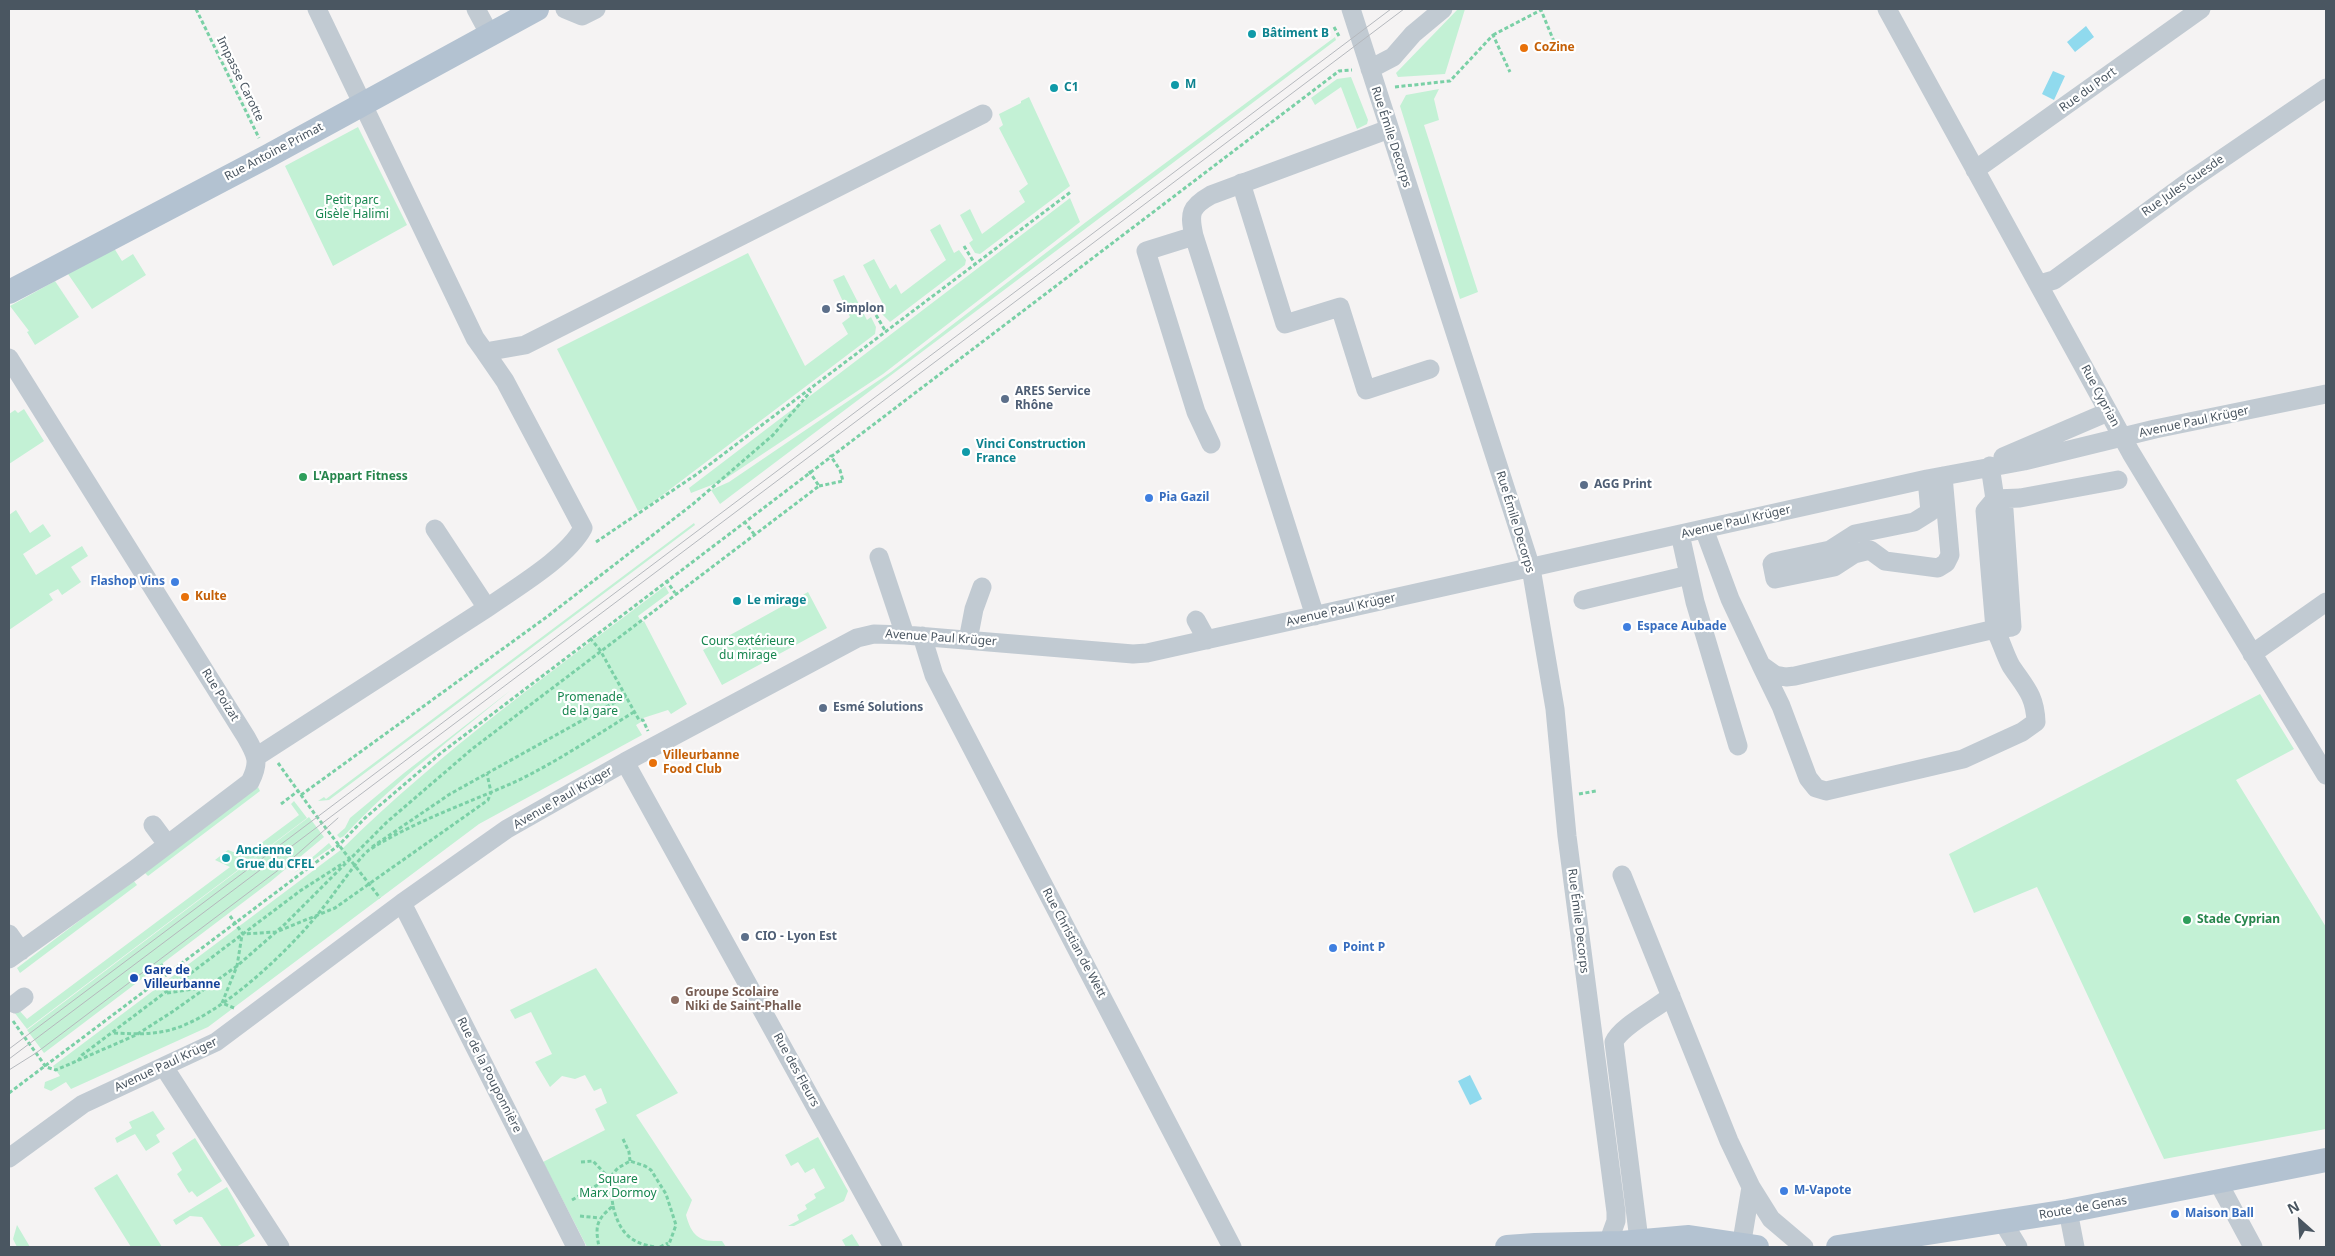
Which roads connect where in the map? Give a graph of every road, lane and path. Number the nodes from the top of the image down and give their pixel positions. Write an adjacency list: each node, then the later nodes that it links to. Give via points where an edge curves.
1 (196, 9): 23 (path, Impasse Carotte)
2 (317, 9): 20 (street)
3 (476, 9): 12 (street)
4 (537, 9): 12 (main road, Rue Antoine Primat)
5 (565, 9): 6 (street, via 582,16)
6 (596, 9)
7 (1351, 9): 16 (street, Rue Émile Decorps)
8 (1443, 9): 16 (street, via 1413,34 1394,56)
9 (1887, 9): 24 (street, Rue Cyprian)
10 (2202, 9): 24 (street, Rue du Port)
11 (1334, 27): 14 (path)
12 (490, 34): 20 (main road, Rue Antoine Primat)
13 (1493, 34): 15 (path, via 1541,10); 17 (path); 18 (path, via 1450,81)
14 (1339, 36)
15 (1555, 44)
16 (1369, 65): 22 (street, Rue Émile Decorps); 42 (path, via 1339,71)
17 (1510, 72)
18 (1392, 87)
19 (2326, 88): 30 (street, Rue Jules Guesde, via 2191,180 2054,280)
20 (363, 103): 23 (main road, Rue Antoine Primat); 34 (street, via 475,338)
21 (983, 114): 34 (street, via 525,345)
22 (1389, 129): 25 (street); 56 (street, Rue Émile Decorps)
23 (268, 156): 31 (main road, Rue Antoine Primat)
24 (1976, 170): 30 (street, Rue Cyprian)
25 (1241, 183): 27 (street, via 1198,202 1192,211); 36 (street, via 1285,324 1340,307 1366,390)
26 (1072, 190): 29 (path)
27 (1194, 236): 41 (street, via 1146,251 1196,412); 64 (street)
28 (964, 246): 29 (path)
29 (975, 264): 33 (path)
30 (2040, 284): 39 (street, Rue Cyprian)
31 (9, 292)
32 (876, 316): 33 (path)
33 (886, 332): 37 (path)
34 (485, 352): 63 (street, via 505,381 583,528 578,537 547,564)
35 (9, 358): 78 (street, Rue Poizat, via 246,738)
36 (1430, 369)
37 (815, 385): 54 (path, via 697,474); 84 (path, via 773,434 693,504 548,616)
38 (2326, 394): 40 (street, Avenue Paul Krüger)
39 (2108, 412): 40 (street, Rue Cyprian); 43 (street, Avenue Paul Krüger)
40 (2122, 437): 43 (street, Avenue Paul Krüger); 72 (street, Rue Cyprian)
41 (1211, 444)
42 (830, 455): 44 (path); 47 (path, via 843,481)
43 (1982, 468): 45 (street, Avenue Paul Krüger); 48 (street)
44 (810, 471): 47 (path); 49 (path)
45 (1935, 478): 45 (street, via 1930,512 1914,522 1855,534 1830,550 1774,562 1775,579 1834,567 1854,554 1870,550 1885,561 1938,568 1946,563 1950,555); 50 (street, Avenue Paul Krüger)
46 (2118, 480): 48 (street, via 2020,498)
47 (819, 486): 52 (path)
48 (1995, 499): 66 (street, via 1986,512)
49 (744, 521): 52 (path); 58 (path)
50 (1704, 529): 53 (street, Avenue Paul Krüger); 73 (street, via 1730,599)
51 (435, 530): 63 (street)
52 (754, 534): 60 (path)
53 (1680, 534): 56 (street, Avenue Paul Krüger); 57 (street)
54 (590, 546)
55 (879, 557): 67 (street, Rue Christian de Wett)
56 (1531, 568): 64 (street, Avenue Paul Krüger); 113 (street, Rue Émile Decorps, via 1555,709 1567,836)
57 (1689, 575): 61 (street); 77 (street)
58 (666, 580): 60 (path); 68 (path)
59 (982, 587): 69 (street)
60 (675, 593): 71 (path)
61 (1583, 600)
62 (2326, 602): 72 (street)
63 (487, 608): 78 (street)
64 (1315, 616): 70 (street, Avenue Paul Krüger)
65 (1196, 620): 70 (street)
66 (1996, 629): 73 (street, via 1786,677 1775,675); 73 (street, via 2011,665 2032,696 2036,722 2022,732 1963,759 1826,791 1816,788 1808,778 1781,706)
67 (913, 635): 69 (street, Avenue Paul Krüger); 79 (street, Avenue Paul Krüger, via 874,634 857,638); 141 (street, Rue Christian de Wett)
68 (590, 638): 71 (path); 88 (path, via 441,753 371,813)
69 (968, 640): 70 (street, Avenue Paul Krüger, via 1133,654)
70 (1207, 640)
71 (600, 650): 74 (path); 90 (path, via 472,748)
72 (2252, 654): 81 (street, Rue Cyprian)
73 (1761, 665)
74 (626, 696): 75 (path); 80 (path)
75 (634, 712): 76 (path); 83 (path, via 560,759)
76 (649, 732)
77 (1738, 746)
78 (262, 753): 82 (path); 87 (street, via 250,782)
79 (625, 762): 95 (street, Avenue Paul Krüger, via 507,829); 140 (street, Rue des Fleurs)
80 (487, 774): 83 (path); 89 (path, via 450,794)
81 (2326, 776)
82 (298, 791): 84 (path); 85 (path)
83 (492, 792): 89 (path, via 428,819); 93 (path, via 488,800 467,816)
84 (301, 795): 88 (path)
85 (281, 804)
86 (152, 825): 87 (street)
87 (168, 844): 102 (street)
88 (339, 846): 90 (path); 98 (path)
89 (367, 851): 91 (path)
90 (350, 859): 91 (path); 99 (path); 101 (path)
91 (356, 866): 93 (path); 97 (path)
92 (1622, 875): 106 (street)
93 (369, 884): 94 (path); 97 (path)
94 (382, 900)
95 (402, 903): 116 (street, Avenue Paul Krüger, via 216,1042); 127 (street, Rue de la Pouponnière)
96 (230, 916): 98 (path)
97 (315, 918): 99 (path); 107 (path, via 280,956)
98 (235, 924): 101 (path); 115 (path)
99 (276, 932): 101 (path); 103 (path)
100 (9, 934): 102 (street)
101 (242, 934): 103 (path); 105 (path)
102 (15, 955)
103 (237, 966): 104 (path); 107 (path)
104 (209, 987): 105 (path); 112 (path)
105 (166, 993): 111 (path)
106 (1671, 996): 109 (street); 110 (street, Rue Émile Decorps)
107 (222, 1003): 112 (path, via 188,1024)
108 (16, 1006): 115 (path)
109 (1679, 1017): 110 (street, via 1665,1015); 125 (street)
110 (1627, 1026): 113 (street, Rue Émile Decorps)
111 (114, 1033): 112 (path); 114 (path, via 82,1055)
112 (136, 1034): 114 (path)
113 (1605, 1054): 131 (street, Rue Émile Decorps, via 1616,1212); 132 (street, Rue Émile Decorps)
114 (78, 1062): 115 (path, via 56,1070)
115 (46, 1066): 117 (path)
116 (168, 1073): 119 (street, Avenue Paul Krüger, via 83,1104); 135 (street)
117 (9, 1093)
118 (624, 1139): 122 (path)
119 (9, 1158)
120 (2326, 1160): 124 (main road, Route de Genas)
121 (581, 1162): 123 (path, via 593,1161)
122 (630, 1162): 123 (path); 133 (path, via 651,1170 666,1194 676,1225)
123 (609, 1178): 126 (path); 127 (path)
124 (2218, 1182): 128 (main road, Route de Genas); 147 (street)
125 (1751, 1187): 134 (street); 143 (street, via 1771,1219)
126 (612, 1206): 137 (path, via 600,1216 597,1224); 138 (path, via 625,1234 640,1245)
127 (556, 1208): 136 (street, Rue de la Pouponnière)
128 (2068, 1211): 129 (main road, Route de Genas); 146 (street)
129 (2003, 1222): 130 (main road, Route de Genas); 145 (street)
130 (1918, 1242): 144 (main road, Route de Genas)
131 (1608, 1243): 132 (main road); 142 (main road)
132 (1637, 1244): 134 (main road, via 1689,1237)
133 (668, 1245): 139 (path)
134 (1746, 1246)
135 (280, 1247)
136 (576, 1247)
137 (599, 1247)
138 (655, 1247)
139 (660, 1247)
140 (893, 1247)
141 (1232, 1247)
142 (1507, 1247)
143 (1804, 1247)
144 (1838, 1247)
145 (2018, 1247)
146 (2075, 1247)
147 (2253, 1247)

